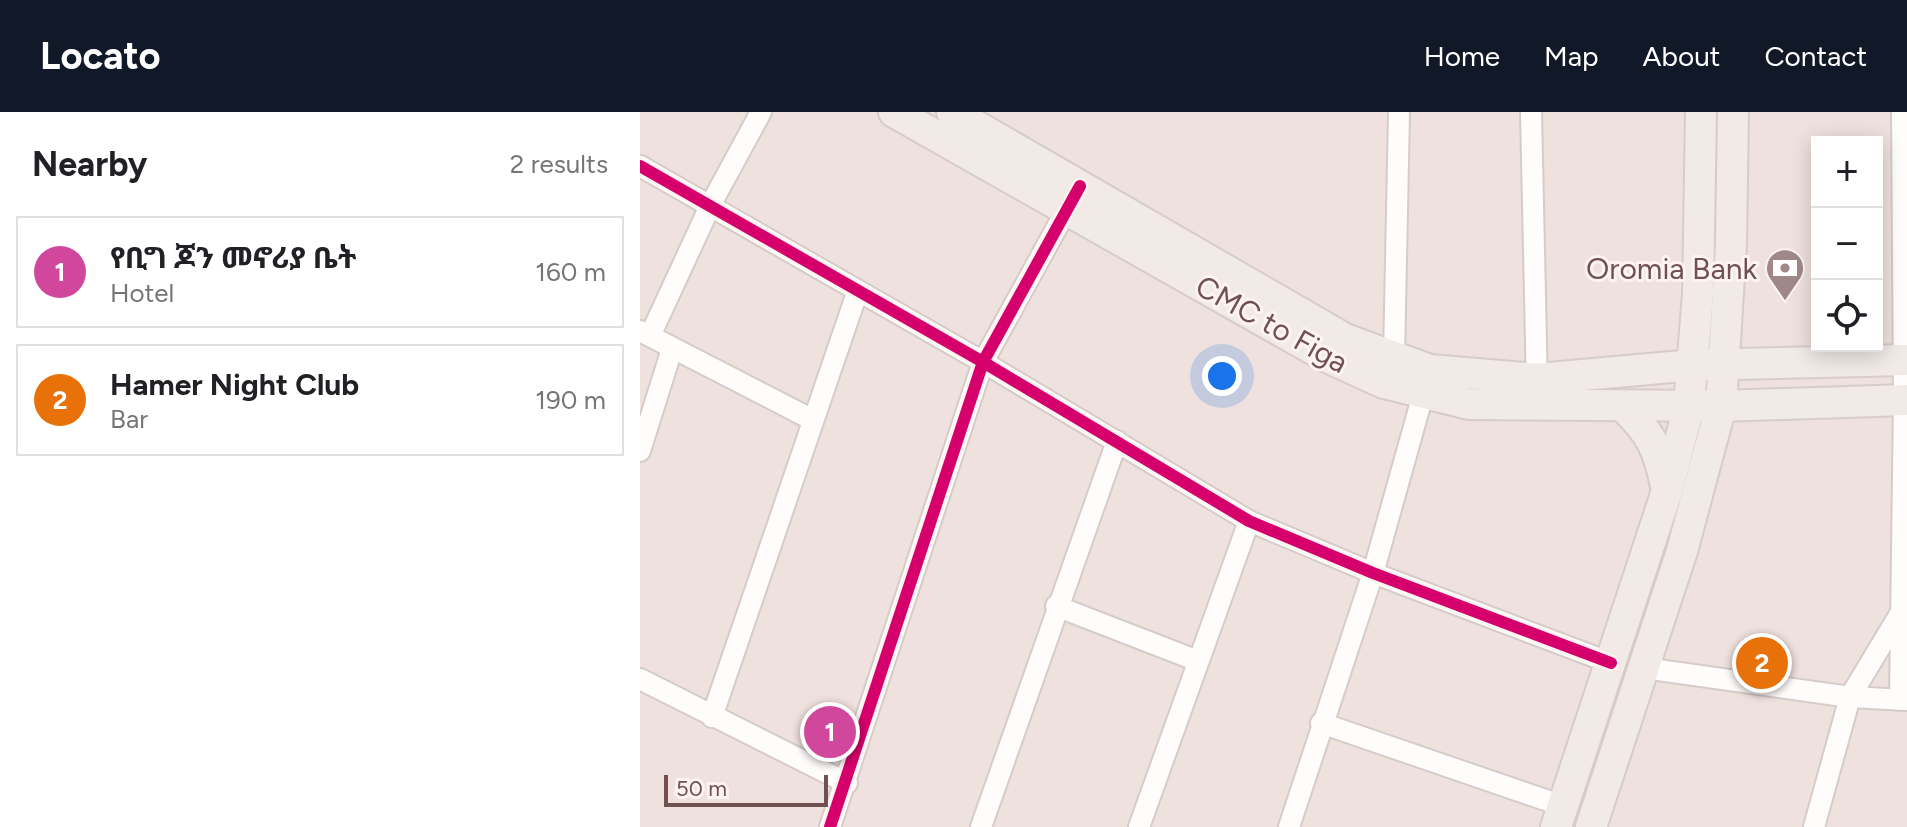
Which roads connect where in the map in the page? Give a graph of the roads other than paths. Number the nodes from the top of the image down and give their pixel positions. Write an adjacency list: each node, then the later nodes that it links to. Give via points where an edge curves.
1 (761, 112): 11 (street)
2 (894, 112): 10 (main road)
3 (952, 112): 10 (main road)
4 (1399, 112): 20 (street)
5 (1531, 112): 22 (street)
6 (1701, 112): 18 (main road)
7 (1733, 112): 19 (main road)
8 (1902, 112): 12 (street)
9 (640, 166): 11 (street)
10 (1073, 198): 17 (street); 20 (main road, via 1345,339)
11 (711, 204): 13 (street); 14 (street)
12 (1905, 224): 16 (street)
13 (857, 293): 17 (street); 27 (street)
14 (645, 333): 15 (street)
15 (672, 349): 27 (street); 29 (street)
16 (1906, 360): 19 (main road); 23 (street)
17 (983, 362): 28 (street); 43 (street)
18 (1694, 365): 19 (main road); 22 (main road); 25 (main road)
19 (1725, 365): 26 (main road)
20 (1389, 370): 21 (main road)
21 (1426, 382): 22 (main road); 32 (street)
22 (1538, 393): 24 (main road)
23 (1906, 400): 26 (main road); 34 (street)
24 (1623, 406): 25 (main road); 30 (main road, via 1659,451)
25 (1689, 406): 26 (main road); 30 (main road)
26 (1721, 406): 37 (main road, via 1703,482)
27 (811, 419): 41 (street)
28 (1117, 441): 31 (street); 33 (street)
29 (641, 444)
30 (1667, 491): 36 (main road)
31 (1249, 521): 32 (street); 35 (street)
32 (1373, 573): 36 (street); 42 (street)
33 (1056, 606): 35 (street); 46 (street)
34 (1901, 611): 39 (street); 40 (street)
35 (1198, 661): 47 (street)
36 (1611, 663): 44 (main road)
37 (1644, 668): 39 (street); 49 (main road)
38 (640, 679): 41 (street)
39 (1850, 697): 40 (street); 50 (street)
40 (1903, 700)
41 (712, 717): 43 (street)
42 (1321, 723): 44 (street); 48 (street)
43 (847, 783): 45 (street)
44 (1560, 816)
45 (830, 827)
46 (981, 827)
47 (1139, 827)
48 (1289, 827)
49 (1591, 827)
50 (1814, 827)

